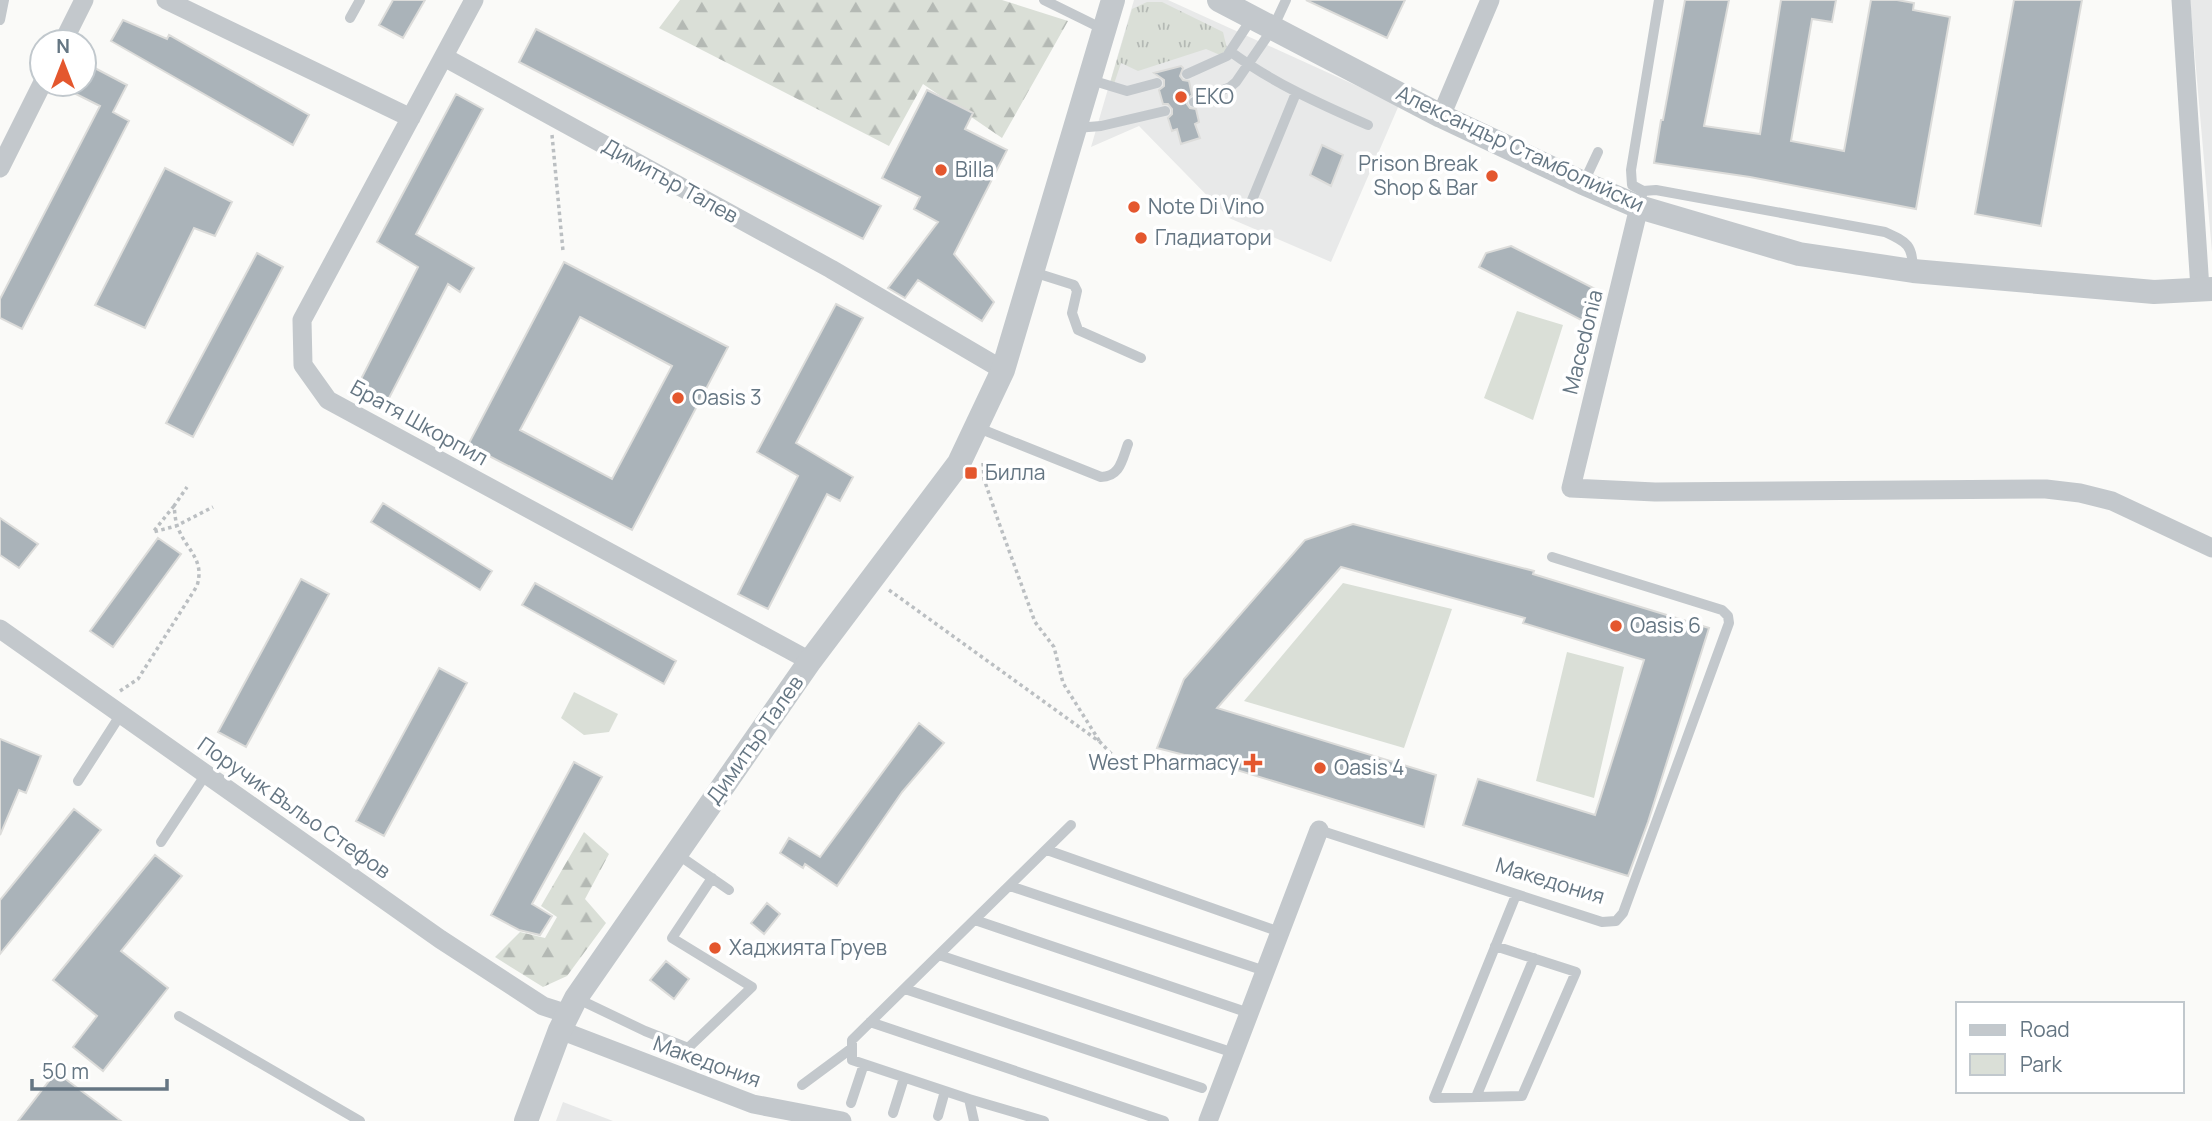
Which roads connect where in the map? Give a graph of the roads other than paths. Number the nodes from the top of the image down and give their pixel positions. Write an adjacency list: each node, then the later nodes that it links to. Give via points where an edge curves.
1 (4, 0): 14 (lane)
2 (84, 0): 16 (street)
3 (166, 0): 29 (street)
4 (360, 0): 13 (lane)
5 (474, 0): 19 (street, Братя Шкорпил)
6 (1044, 0): 17 (lane)
7 (1112, 0): 17 (street, Димитър Талев)
8 (1219, 0): 15 (street, Александър Стамболийски)
9 (1286, 0): 15 (lane)
10 (1490, 0): 28 (street)
11 (1659, 0): 35 (lane, via 1630,170)
12 (2181, 0): 39 (street)
13 (350, 18)
14 (0, 20)
15 (1262, 23): 18 (lane); 20 (lane); 28 (street, Александър Стамболийски)
16 (70, 28)
17 (1105, 30): 22 (street, Димитър Талев)
18 (1231, 52): 20 (lane); 21 (lane)
19 (444, 57): 29 (street, Братя Шкорпил); 41 (street, Димитър Талев, via 831,269)
20 (1248, 65): 24 (lane); 26 (lane, via 1230,87)
21 (1187, 74)
22 (1090, 80): 23 (lane, via 1127,91); 31 (street, Димитър Талев)
23 (1157, 83)
24 (1296, 93): 30 (lane); 36 (lane)
25 (34, 98): 33 (street)
26 (1194, 102)
27 (1165, 111): 31 (lane)
28 (1441, 116): 34 (street, Александър Стамболийски)
29 (411, 118): 47 (street, Братя Шкорпил, via 302,320 303,365 328,400)
30 (1368, 125)
31 (1076, 128): 38 (street, Димитър Талев)
32 (1598, 152): 34 (lane)
33 (2, 158)
34 (1583, 183): 35 (street, Александър Стамболийски)
35 (1641, 199): 37 (street, Александър Стамболийски, via 1799,254); 37 (lane, via 1670,191 1885,232 1905,241 1913,254); 44 (street, Macedonia, via 1571,488 1656,492 2046,489 2112,501)
36 (1250, 205)
37 (1913, 271): 39 (street, Александър Стамболийски, via 2154,292)
38 (1032, 272): 40 (lane, via 1074,285 1072,313 1078,330); 41 (street, Димитър Талев)
39 (2206, 289)
40 (1141, 358)
41 (1003, 370): 42 (street, Димитър Талев)
42 (976, 427): 43 (lane, via 1101,477 1116,474); 47 (street, Димитър Талев, via 958,463)
43 (1128, 444)
44 (2212, 548)
45 (1552, 556): 59 (lane, Македония, via 1722,610 1729,623 1623,913 1616,921 1602,922)
46 (0, 629): 48 (street, Поручик Въльо Стефов)
47 (810, 661): 55 (street, Димитър Талев)
48 (121, 714): 49 (street, Поручик Въльо Стефов); 50 (lane)
49 (206, 774): 53 (lane); 68 (street, Поручик Въльо Стефов, via 440,939 543,1006)
50 (78, 781)
51 (1071, 825): 54 (lane)
52 (1319, 830): 59 (lane, Македония); 61 (street, Македония)
53 (161, 842)
54 (1047, 850): 57 (lane); 61 (lane)
55 (676, 853): 56 (lane); 68 (street, Димитър Талев)
56 (712, 878): 58 (lane); 68 (lane, via 673,937 752,987 688,1048 645,1031)
57 (1010, 886): 60 (lane); 65 (lane)
58 (729, 890)
59 (1516, 895): 62 (lane)
60 (975, 920): 63 (lane); 67 (lane)
61 (1280, 932): 65 (street, Македония)
62 (1495, 946): 64 (lane); 78 (lane, via 1434,1098)
63 (939, 955): 66 (lane); 72 (lane)
64 (1534, 958): 78 (lane); 78 (lane, via 1576,972 1522,1096)
65 (1265, 971): 67 (street, Македония)
66 (905, 989): 70 (lane); 76 (lane)
67 (1249, 1013): 72 (street, Македония)
68 (568, 1014): 84 (street, Димитър Талев); 85 (street, Македония, via 753,1104)
69 (179, 1016): 83 (lane)
70 (870, 1022): 71 (lane, via 852,1040); 88 (lane)
71 (852, 1048): 73 (lane, via 852,1060); 75 (lane)
72 (1234, 1053): 89 (street, Македония)
73 (864, 1065): 74 (lane); 80 (lane)
74 (904, 1078): 77 (lane); 81 (lane)
75 (802, 1085)
76 (1202, 1088)
77 (945, 1091): 79 (lane); 82 (lane)
78 (1476, 1097)
79 (969, 1099): 86 (lane); 87 (lane)
80 (851, 1103)
81 (892, 1113)
82 (938, 1116)
83 (360, 1121)
84 (526, 1121)
85 (842, 1121)
86 (974, 1121)
87 (1044, 1121)
88 (1164, 1121)
89 (1208, 1121)

